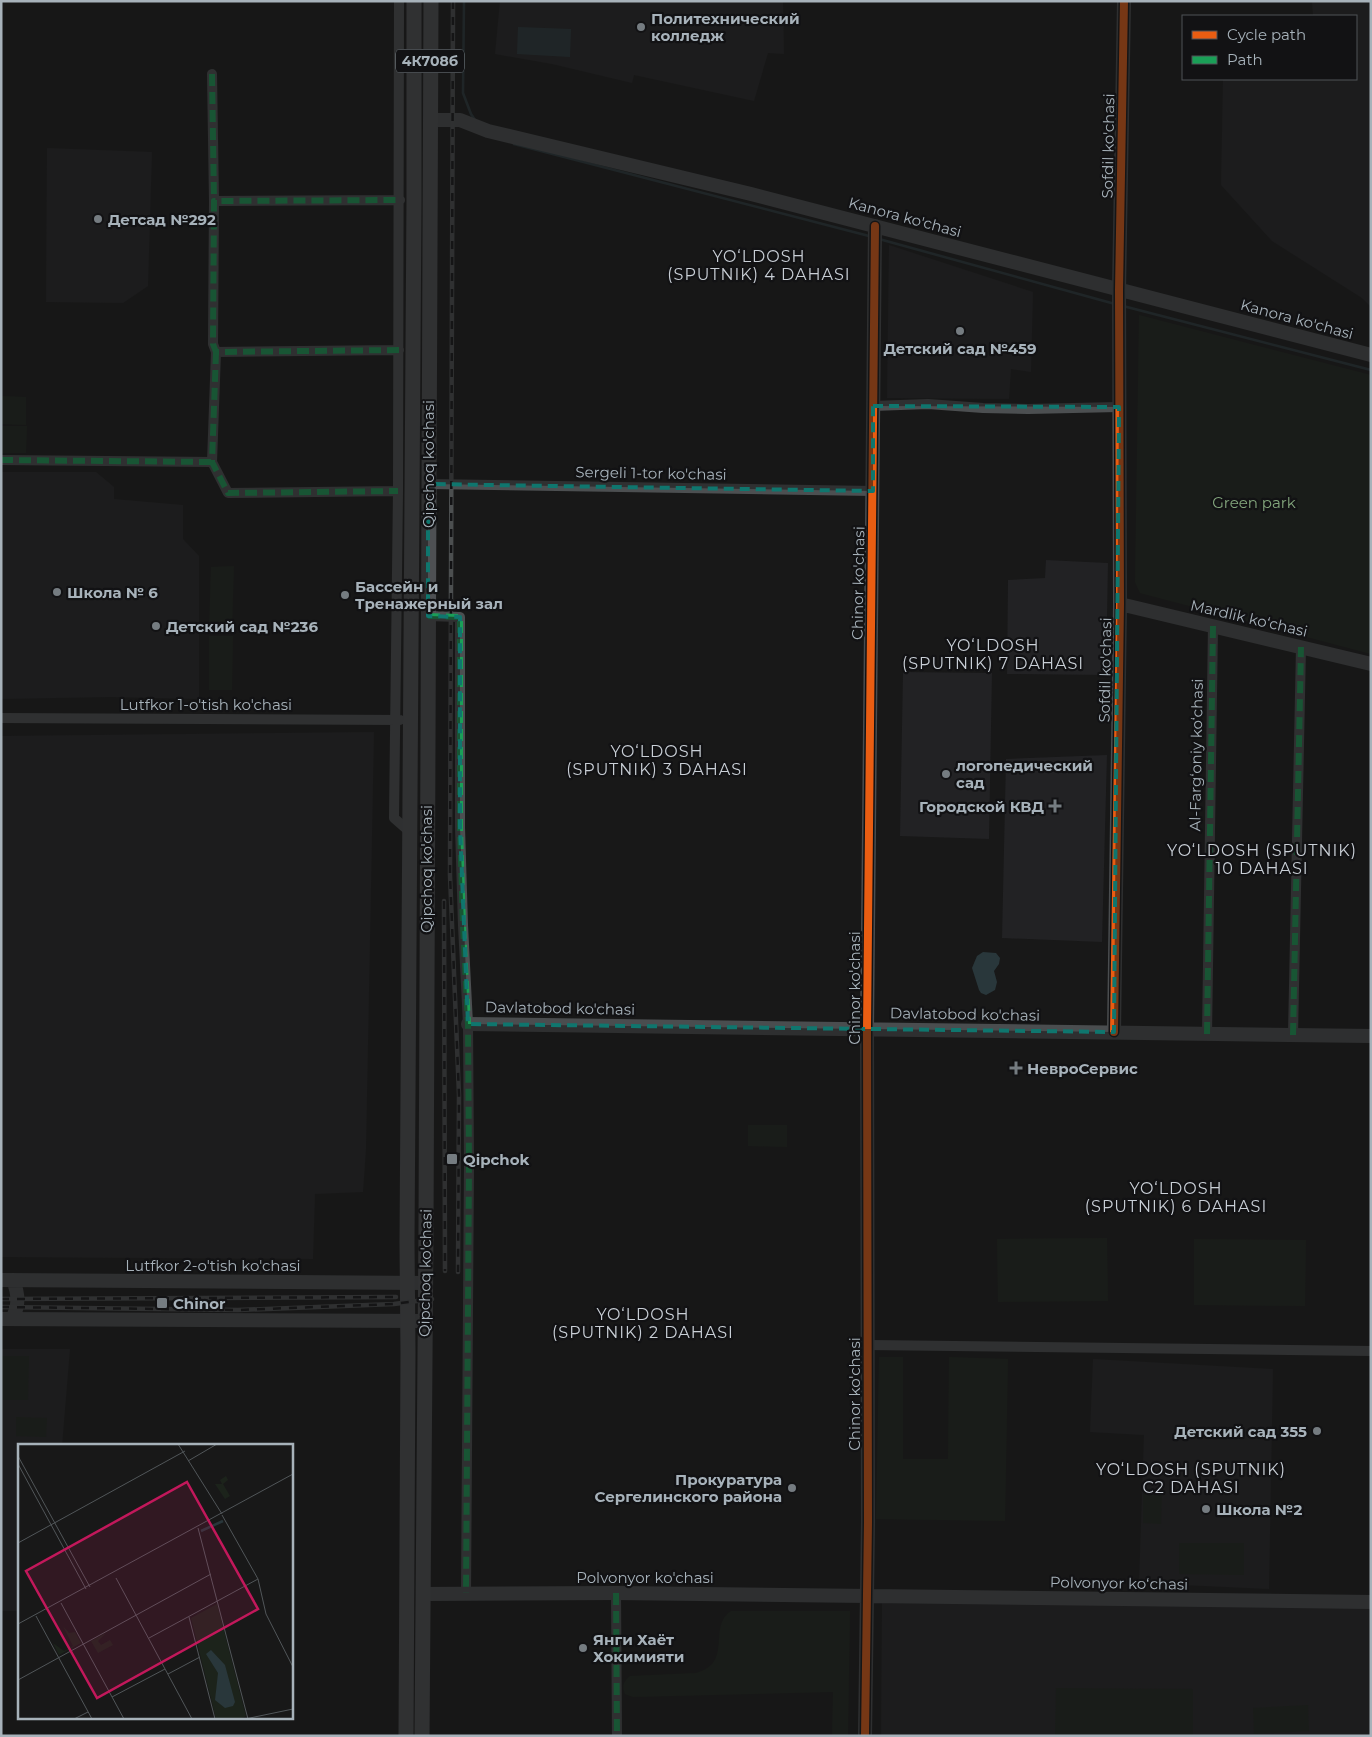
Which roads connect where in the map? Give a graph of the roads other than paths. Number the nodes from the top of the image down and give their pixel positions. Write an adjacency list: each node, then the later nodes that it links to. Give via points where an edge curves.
1 (399, 1): 9 (street, Qipchoq ko'chasi)
2 (414, 1): 6 (main road, Qipchoq ko'chasi)
3 (431, 1): 7 (main road, Qipchoq ko'chasi / 4К708б)
4 (1124, 1): 12 (street, Sofdil ko'chasi)
5 (212, 74): 10 (street)
6 (413, 83): 7 (main road); 23 (main road, Qipchoq ko'chasi)
7 (430, 83): 8 (main road, Qipchoq ko'chasi / 4К708б)
8 (430, 120): 11 (street, Kanora ko'chasi, via 460,120 483,129 752,194); 20 (main road, Qipchoq ko'chasi)
9 (400, 200): 10 (street); 13 (street, Qipchoq ko'chasi)
10 (214, 201): 14 (street, via 213,344)
11 (875, 234): 12 (street, Kanora ko'chasi); 16 (street, Chinor ko'chasi)
12 (1119, 300): 15 (street, Kanora ko'chasi); 17 (street, Sofdil ko'chasi)
13 (398, 350): 14 (street); 21 (street, Qipchoq ko'chasi)
14 (216, 352): 19 (street)
15 (1371, 355)
16 (874, 406): 17 (street); 22 (street, Chinor ko'chasi)
17 (1119, 407): 25 (street, Sofdil ko'chasi)
18 (1, 460): 19 (street)
19 (212, 462): 21 (street, via 228,493)
20 (428, 484): 22 (street, Sergeli 1-tor ko'chasi); 24 (main road, Qipchoq ko'chasi)
21 (398, 491): 31 (street, Qipchoq ko'chasi)
22 (873, 491): 35 (street, Chinor ko'chasi)
23 (411, 583): 24 (main road); 31 (main road, Qipchoq ko'chasi)
24 (428, 584): 26 (main road, Qipchoq ko'chasi)
25 (1120, 604): 27 (street, Mardlik ko‘chasi); 36 (street, Sofdil ko'chasi)
26 (428, 616): 33 (main road, Qipchoq ko'chasi); 34 (street, via 460,617 460,827)
27 (1213, 626): 28 (street, Mardlik ko‘chasi); 37 (street, Al-Farg‘oniy ko‘chasi)
28 (1301, 647): 29 (street, Mardlik ko‘chasi); 38 (street)
29 (1371, 664)
30 (1, 718): 31 (street, Lutfkor 1-o'tish ko'chasi)
31 (403, 720): 32 (main road, Qipchoq ko'chasi)
32 (410, 832): 33 (main road); 40 (main road, Qipchoq ko'chasi)
33 (427, 832): 41 (main road, Qipchoq ko'chasi)
34 (468, 1024): 35 (street, Davlatobod ko'chasi); 54 (street)
35 (867, 1029): 36 (street, Davlatobod ko'chasi); 48 (street, Chinor ko'chasi)
36 (1114, 1032): 37 (street, Davlatobod ko'chasi)
37 (1207, 1034): 38 (street, Davlatobod ko'chasi)
38 (1293, 1035): 39 (street, Davlatobod ko'chasi)
39 (1371, 1036)
40 (409, 1107): 41 (main road); 43 (main road, Qipchoq ko'chasi)
41 (425, 1107): 44 (main road, Qipchoq ko'chasi)
42 (7, 1280): 43 (street, Lutfkor 2-o'tish ko'chasi); 45 (street, via 18,1301 17,1309)
43 (407, 1283): 44 (street, Lutfkor 2-o'tish ko'chasi); 46 (main road, Qipchoq ko'chasi)
44 (424, 1283): 47 (main road, Qipchoq ko'chasi)
45 (6, 1319): 46 (street)
46 (408, 1321): 47 (street); 51 (main road, Qipchoq ko'chasi)
47 (424, 1321): 50 (main road, Qipchoq ko'chasi)
48 (868, 1345): 49 (street); 55 (street, Chinor ko'chasi)
49 (1371, 1351)
50 (423, 1571): 51 (main road); 53 (main road, Qipchoq ko'chasi)
51 (407, 1572): 57 (main road, Qipchoq ko'chasi)
52 (616, 1593): 54 (street, Polvonyor ko'chasi); 55 (street, Polvonyor ko'chasi); 59 (street)
53 (423, 1594): 54 (street, Polvonyor ko'chasi); 58 (main road, Qipchoq ko'chasi)
54 (466, 1594)
55 (866, 1597): 56 (street, Polvonyor koʻchasi); 60 (street, Chinor ko'chasi)
56 (1371, 1602)
57 (406, 1736)
58 (422, 1736)
59 (617, 1736)
60 (865, 1736)

